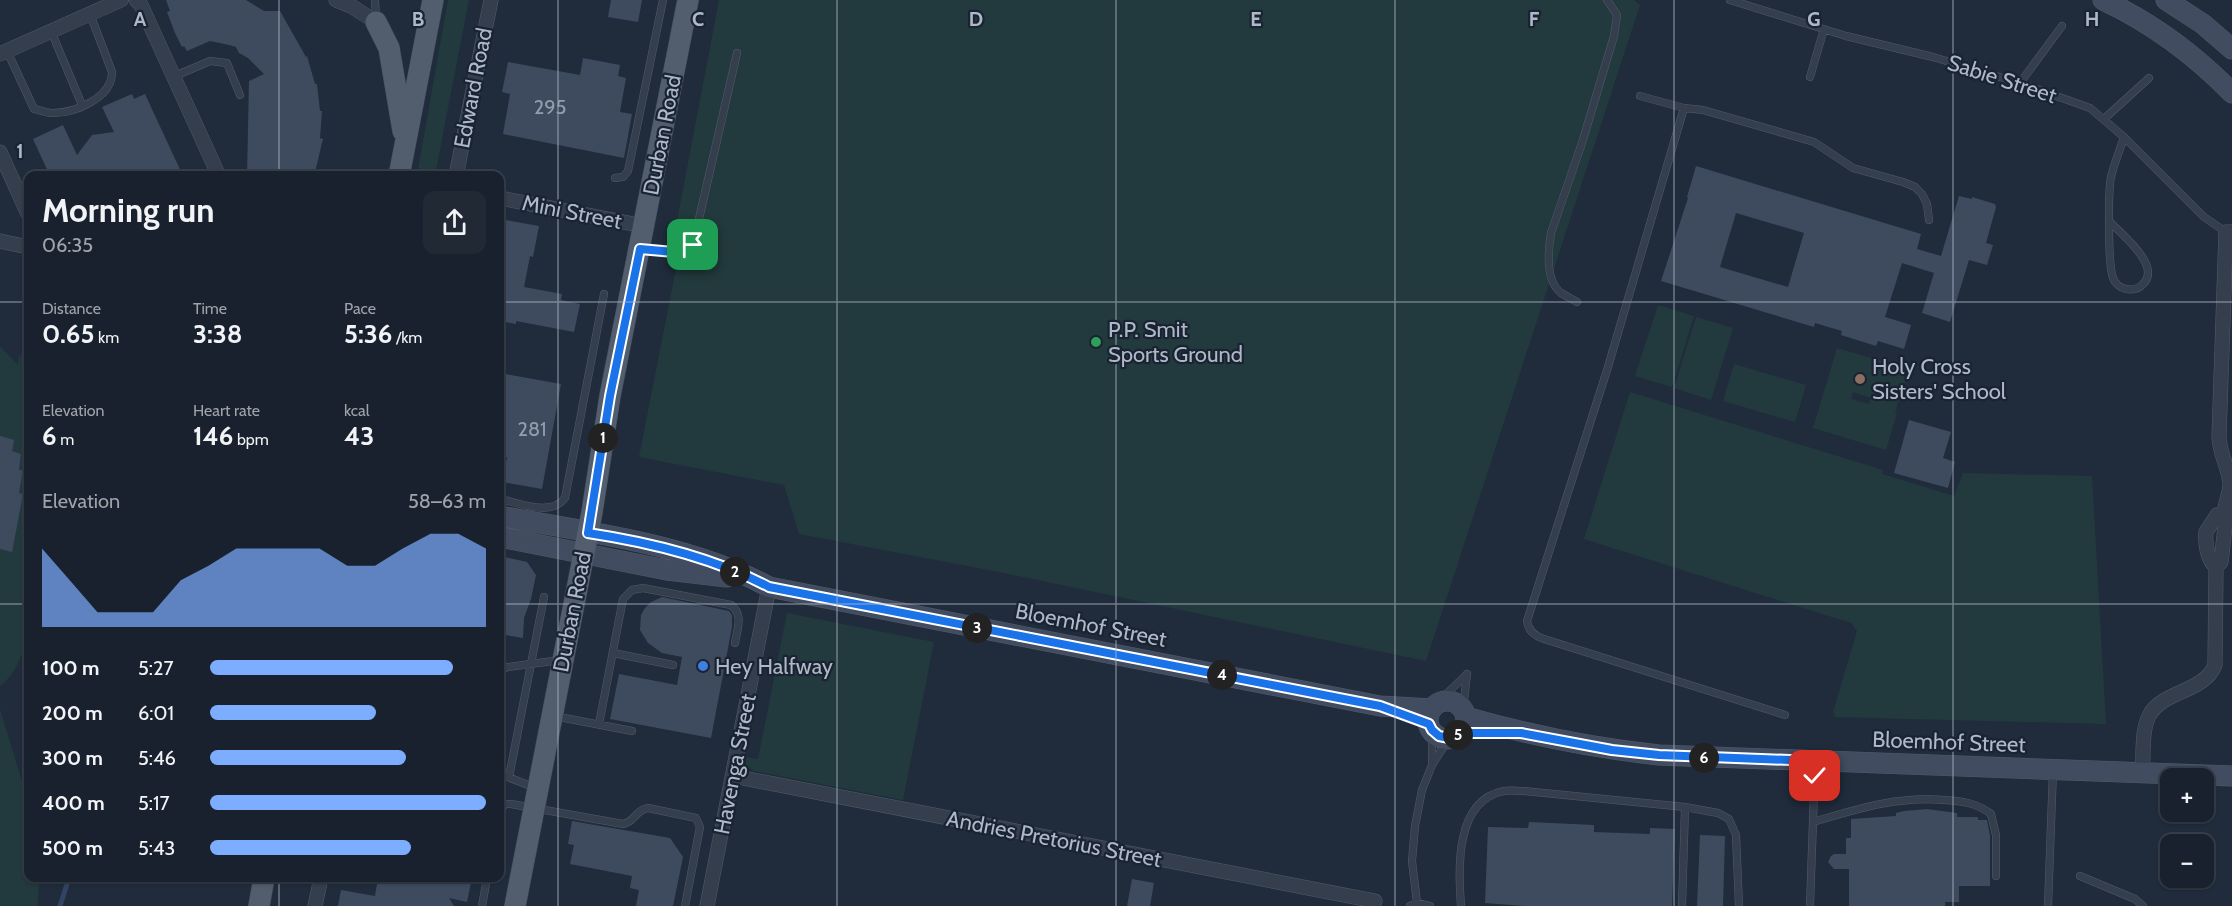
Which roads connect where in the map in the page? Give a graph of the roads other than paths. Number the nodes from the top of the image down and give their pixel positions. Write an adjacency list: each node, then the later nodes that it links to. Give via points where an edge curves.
1 (121, 0): 13 (street)
2 (136, 0): 21 (street)
3 (336, 0): 14 (street)
4 (375, 0): 14 (lane)
5 (433, 0): 32 (main road)
6 (491, 0): 36 (street, Edward Road)
7 (663, 0): 37 (lane, via 628,171)
8 (688, 0): 42 (main road, Durban Road)
9 (1607, 0): 49 (lane, via 1617,15 1614,36 1549,246 1552,281 1561,293)
10 (1730, 0): 16 (lane, Sabie Street)
11 (2103, 0): 25 (street, via 2177,44)
12 (2166, 0): 18 (street)
13 (90, 14): 17 (street); 28 (lane, via 112,79 107,89)
14 (376, 22): 32 (main road, via 389,48)
15 (2062, 26): 24 (lane)
16 (1824, 29): 22 (lane); 24 (lane, Sabie Street)
17 (51, 31): 20 (street); 28 (lane)
18 (2232, 49)
19 (737, 52): 46 (lane, via 693,245 685,253)
20 (4, 53): 28 (lane, via 34,109 51,113)
21 (174, 76): 26 (lane, via 210,61 227,63); 34 (street)
22 (1810, 77)
23 (2149, 78): 30 (lane)
24 (2020, 83): 30 (lane, Sabie Street, via 2090,108)
25 (2232, 93)
26 (240, 95)
27 (1640, 96): 29 (lane)
28 (82, 105)
29 (1684, 108): 40 (lane, via 1814,142 1853,168 1909,184 1922,194); 63 (lane, via 1608,367 1527,621 1537,637)
30 (2104, 119): 31 (lane, Sabie Street)
31 (2124, 137): 41 (lane, via 2112,175); 43 (lane, Sabie Street, via 2204,217)
32 (405, 146): 35 (main road)
33 (0, 152): 39 (street)
34 (217, 171)
35 (400, 171)
36 (457, 171)
37 (615, 178)
38 (504, 199): 42 (street, Mini Street)
39 (24, 205)
40 (1929, 220)
41 (2110, 222): 41 (lane, via 2148,265 2148,278 2135,289 2120,287 2112,276)
42 (644, 226): 46 (main road, Durban Road)
43 (2229, 232): 47 (street)
44 (0, 241): 45 (street)
45 (24, 246)
46 (640, 249): 52 (main road, Durban Road, via 610,396)
47 (2228, 287): 71 (street, via 2219,447 2230,490 2224,513 2221,562 2216,567 2215,665 2206,678 2150,714)
48 (604, 294): 50 (lane, via 565,498 548,509)
49 (1577, 302)
50 (504, 501)
51 (504, 517): 52 (street, Bloemhof Street)
52 (588, 533): 54 (main road, Durban Road); 55 (street, Bloemhof Street, via 688,555)
53 (504, 538): 54 (street, Bloemhof Street)
54 (583, 554): 55 (street, Bloemhof Street); 59 (main road, Durban Road)
55 (764, 584): 65 (street, Bloemhof Street); 73 (street, Havenga Street)
56 (544, 597): 60 (lane)
57 (735, 643): 58 (lane, via 739,616 731,605 638,589 623,599)
58 (613, 653): 61 (lane); 66 (lane)
59 (562, 660): 60 (lane); 64 (main road, Durban Road)
60 (531, 663): 62 (lane); 75 (lane)
61 (673, 665)
62 (504, 668)
63 (1785, 715)
64 (551, 716): 66 (lane); 76 (main road, Durban Road)
65 (1446, 721): 68 (street, Bloemhof Street, via 1612,750); 69 (lane); 69 (lane)
66 (599, 724): 67 (lane)
67 (632, 731)
68 (1815, 761): 70 (street, Bloemhof Street); 79 (lane)
69 (1432, 765): 86 (lane, via 1414,826)
70 (2053, 770): 71 (street, Bloemhof Street); 98 (lane)
71 (2142, 773): 74 (street, Bloemhof Street)
72 (504, 775): 75 (lane)
73 (733, 776): 85 (street, Andries Pretorius Street); 92 (street, Havenga Street)
74 (2232, 776)
75 (509, 777): 76 (lane)
76 (535, 798): 77 (lane); 90 (main road, Durban Road); 91 (lane, via 623,824 648,808 696,818 700,827)
77 (504, 806)
78 (1685, 807): 94 (lane, via 1523,791 1504,791 1488,797 1474,810 1462,840); 95 (lane); 96 (lane, via 1718,813 1733,826 1739,862)
79 (1813, 822): 80 (lane, via 1887,801 1919,798 1972,804 1991,814 1994,820); 97 (lane)
80 (1996, 876)
81 (2080, 876): 99 (lane)
82 (263, 882): 87 (main road)
83 (320, 882): 88 (street)
84 (486, 882): 89 (lane)
85 (1375, 901)
86 (1413, 905): 93 (lane)
87 (259, 906)
88 (315, 906)
89 (483, 906)
90 (514, 906)
91 (685, 906)
92 (707, 906)
93 (1430, 906)
94 (1461, 906)
95 (1682, 906)
96 (1739, 906)
97 (1810, 906)
98 (2048, 906)
99 (2143, 906)

